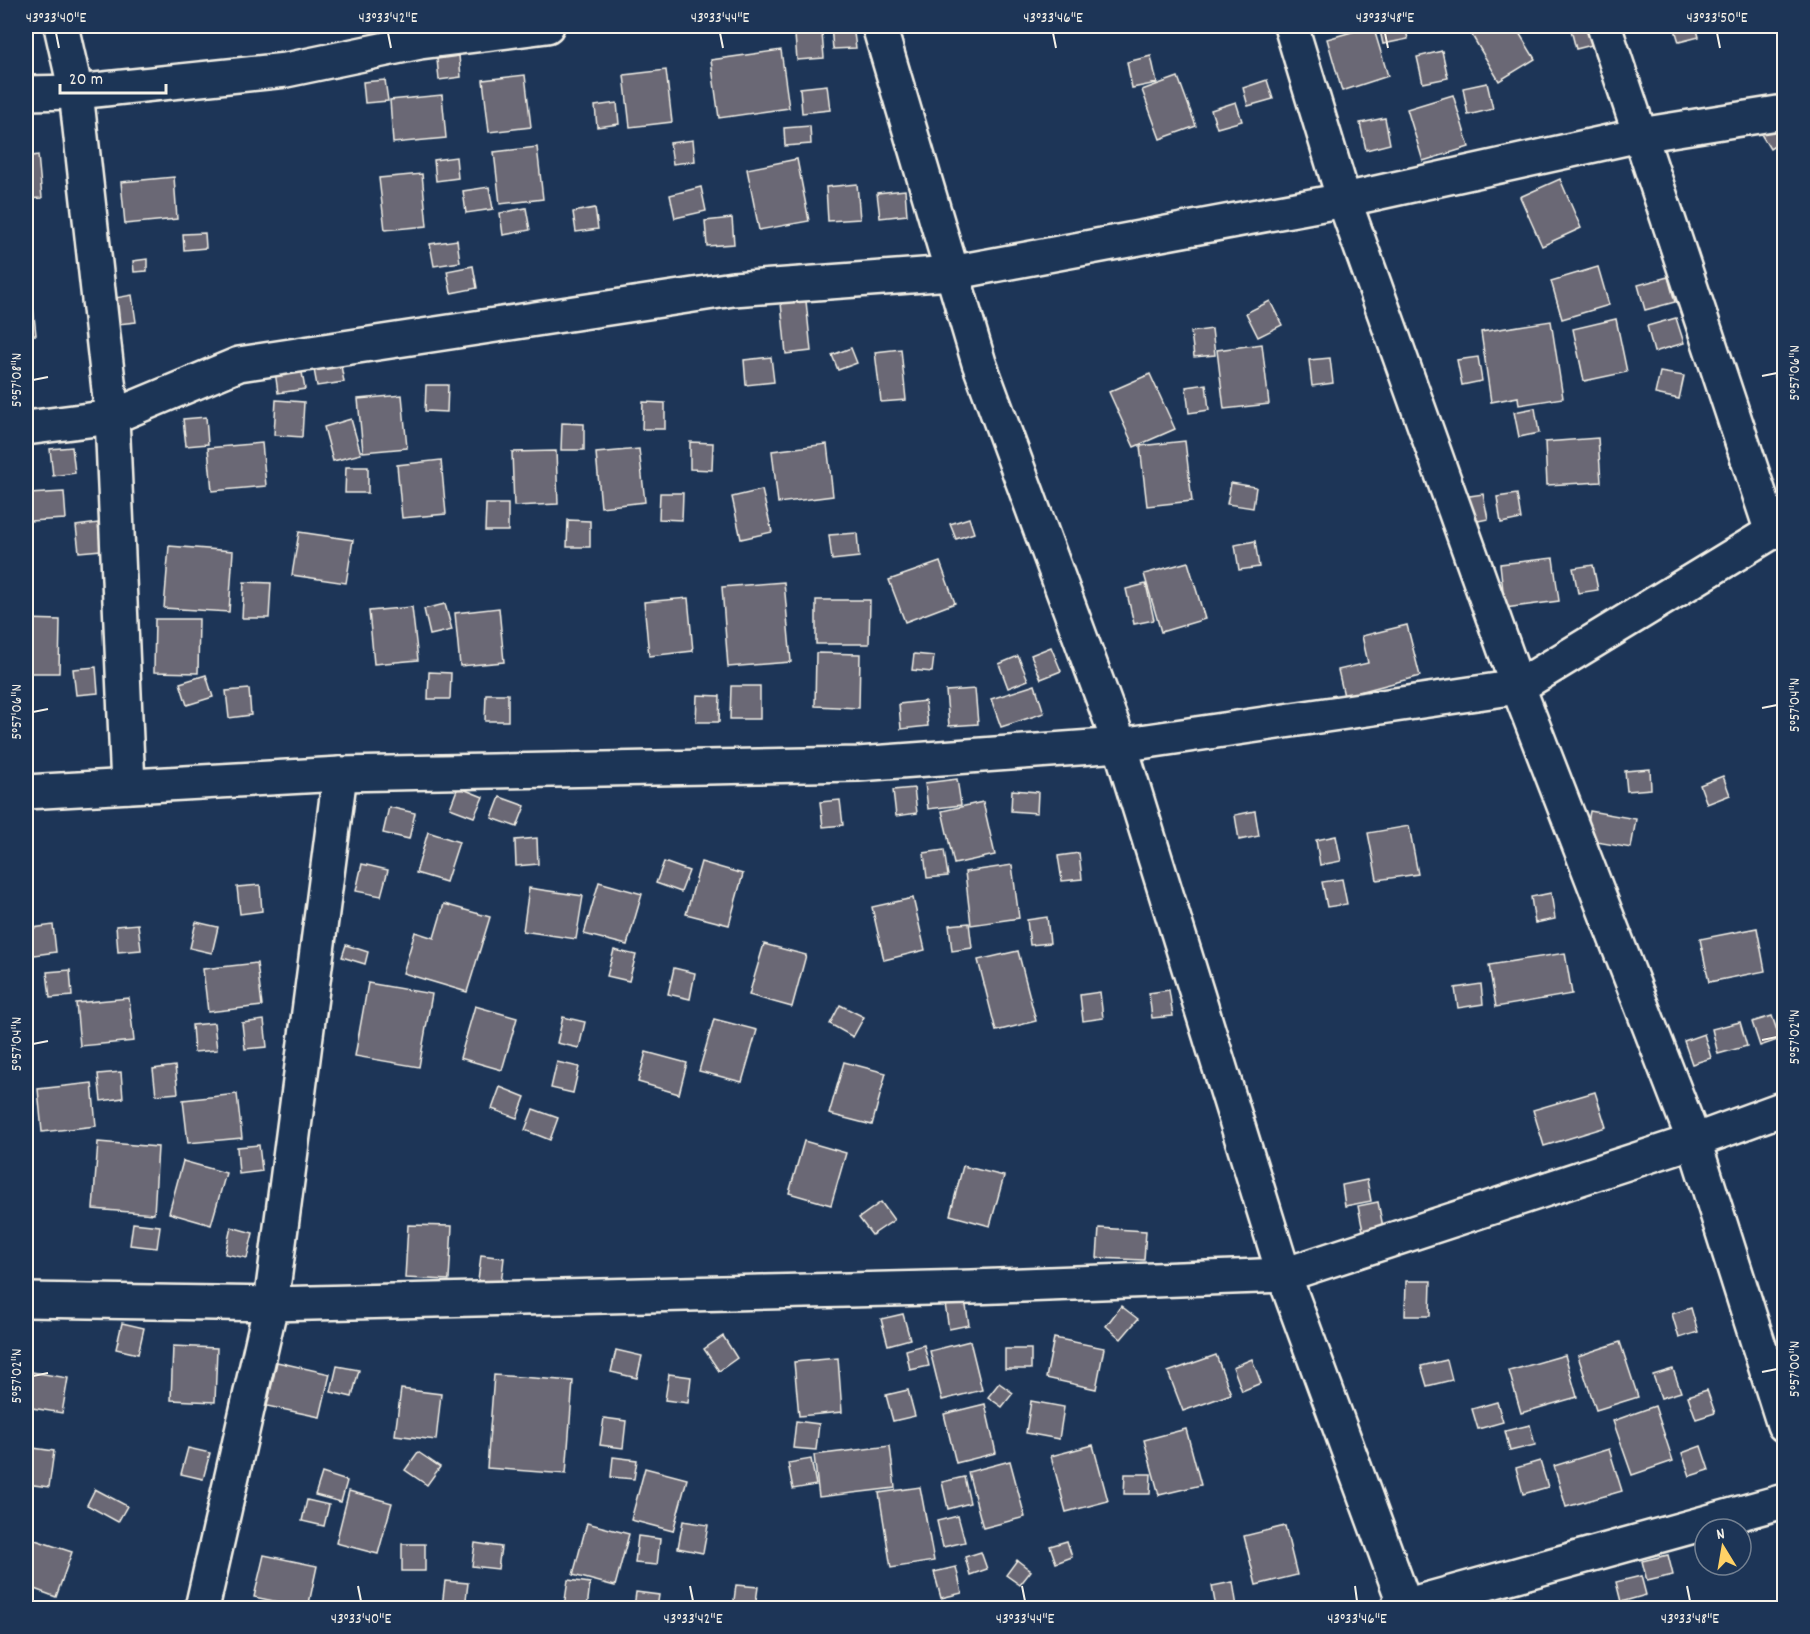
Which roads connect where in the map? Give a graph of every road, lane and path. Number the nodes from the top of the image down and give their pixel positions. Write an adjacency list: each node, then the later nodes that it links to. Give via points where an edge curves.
1 (61, 26): 6 (street)
2 (547, 26): 6 (street, via 420,42 286,70)
3 (879, 26): 11 (street)
4 (1291, 26): 10 (street)
5 (1604, 26): 9 (street)
6 (75, 92): 7 (street); 12 (street)
7 (26, 93)
8 (1785, 112): 9 (street)
9 (1640, 135): 10 (street); 14 (street)
10 (1344, 200): 11 (street); 15 (street)
11 (951, 273): 12 (street, via 733,289 238,364); 16 (street, via 979,363)
12 (112, 417): 13 (street); 18 (street)
13 (26, 428)
14 (1780, 528): 15 (street)
15 (1518, 687): 16 (street); 21 (street)
16 (1119, 745): 17 (street, via 858,764); 22 (street)
17 (340, 774): 18 (street); 24 (street)
18 (128, 786): 19 (street)
19 (26, 792)
20 (1785, 1108): 21 (street)
21 (1694, 1141): 22 (street); 25 (street)
22 (1284, 1275): 24 (street, via 972,1287); 28 (street)
23 (26, 1300): 24 (street)
24 (271, 1304): 27 (street)
25 (1785, 1425)
26 (1785, 1501): 28 (street)
27 (202, 1608)
28 (1403, 1608)

